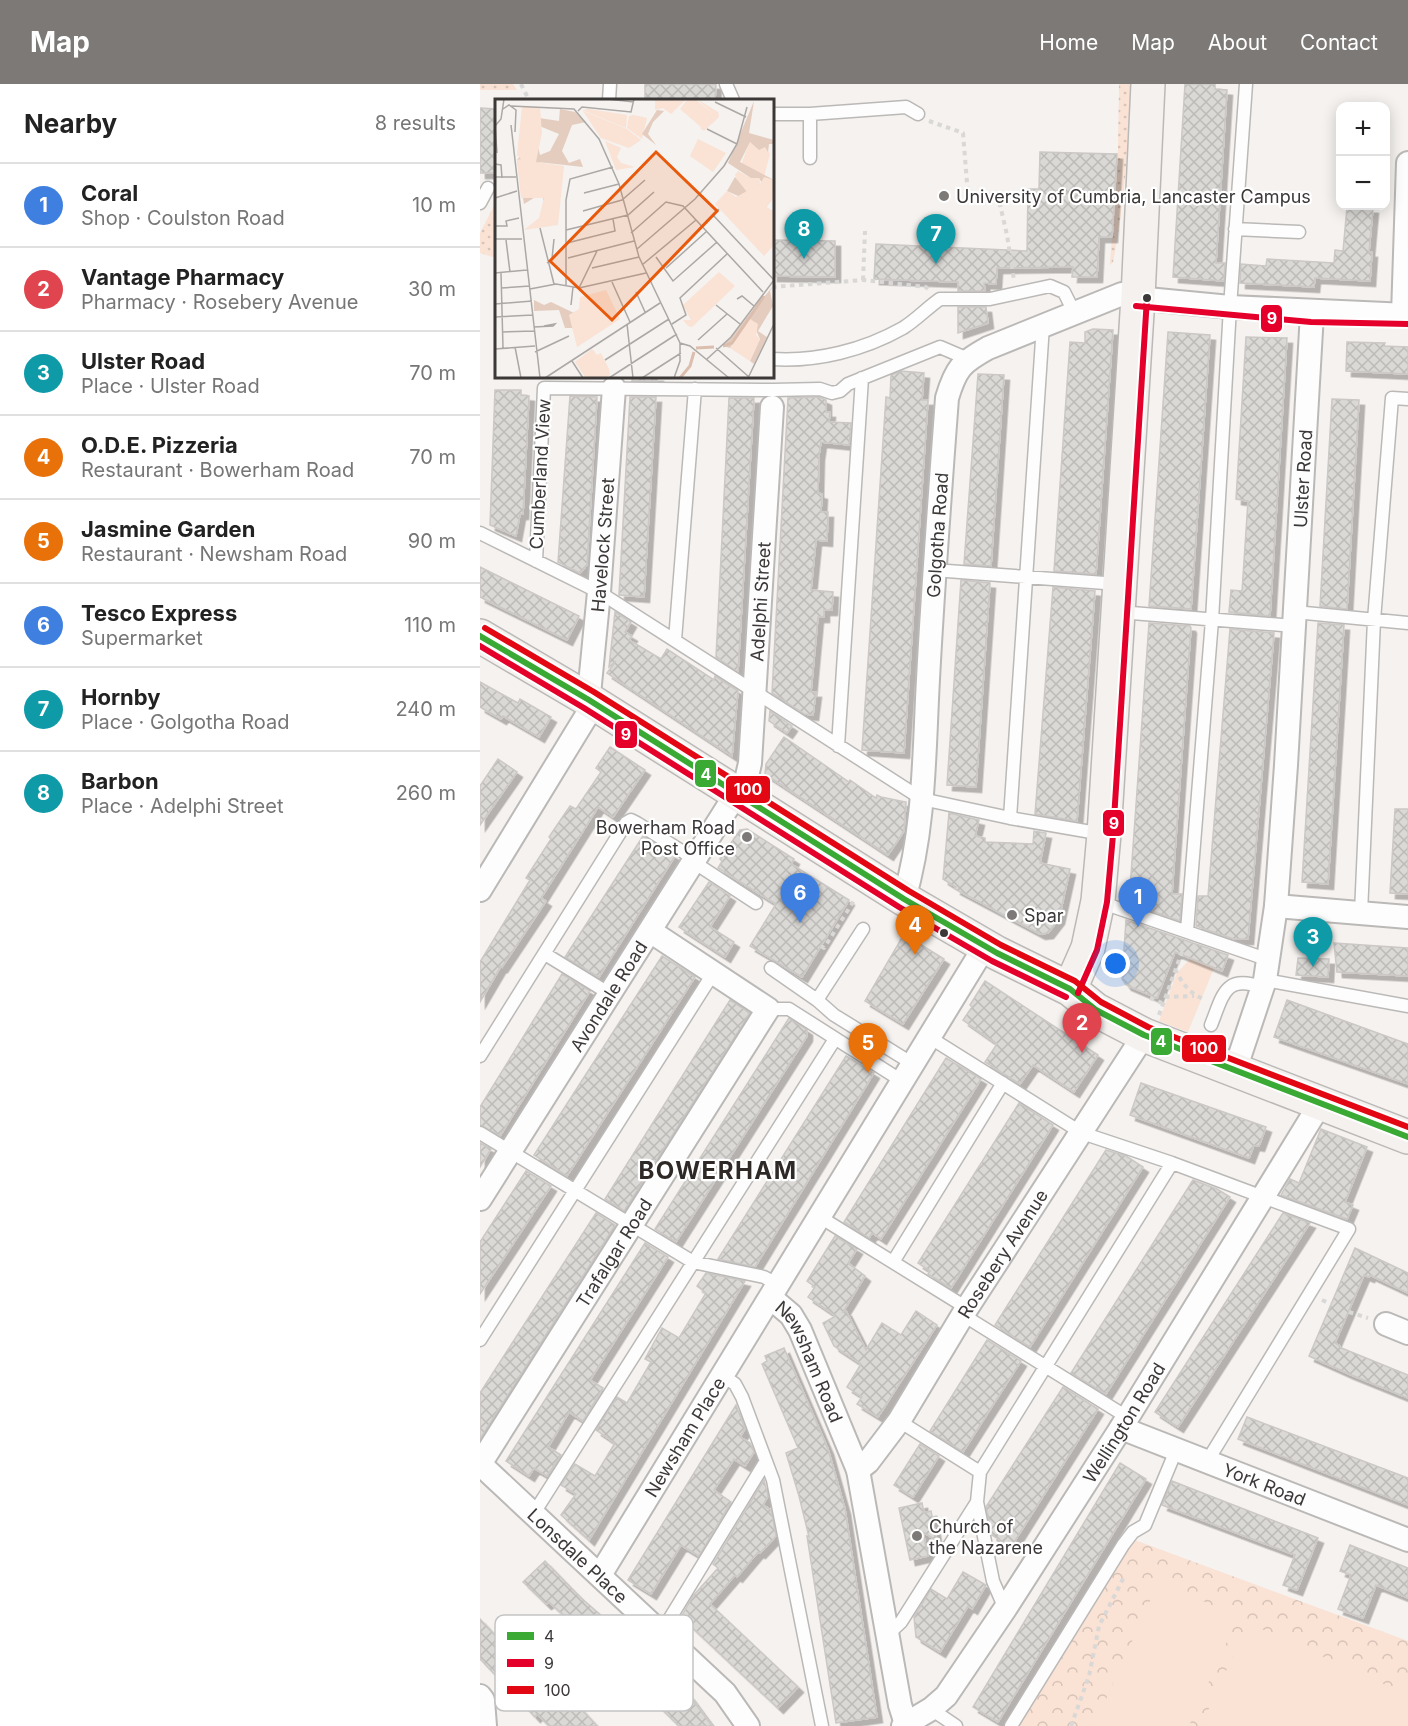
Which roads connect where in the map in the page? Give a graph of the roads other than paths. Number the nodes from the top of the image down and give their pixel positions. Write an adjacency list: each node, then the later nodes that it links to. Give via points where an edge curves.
1 (726, 84): 4 (lane)
2 (1148, 84): 14 (street)
3 (1246, 84): 12 (lane)
4 (733, 99)
5 (774, 114): 6 (lane)
6 (810, 114): 7 (lane, via 906,108); 8 (lane)
7 (918, 114)
8 (810, 159)
9 (1408, 164): 18 (street)
10 (488, 188): 11 (lane)
11 (480, 203)
12 (1235, 229): 13 (lane); 15 (lane)
13 (1299, 232)
14 (1138, 297): 15 (street, Golgotha Road); 16 (street, Golgotha Road, via 1122,294); 32 (street)
15 (1230, 307): 17 (street, Golgotha Road); 34 (lane)
16 (1074, 312): 19 (street, Golgotha Road); 20 (lane, via 1064,292 1050,286 990,299 940,298 905,327 873,342 836,354)
17 (1312, 313): 18 (street, Golgotha Road); 33 (street, Ulster Road)
18 (1406, 315)
19 (1034, 329): 21 (street, Golgotha Road); 30 (lane)
20 (774, 359)
21 (968, 359): 22 (lane, via 940,347); 29 (street, Golgotha Road, via 954,375 946,398)
22 (862, 378): 24 (lane, via 832,393 820,389); 41 (lane)
23 (614, 388): 24 (lane); 28 (lane, Cumberland View, via 544,388); 31 (street, Havelock Street)
24 (695, 389): 38 (lane)
25 (1408, 399): 35 (lane, via 1392,398)
26 (772, 407): 39 (street, Adelphi Street)
27 (480, 533): 28 (lane)
28 (536, 561): 31 (lane)
29 (934, 570): 30 (lane); 43 (street, Golgotha Road)
30 (1026, 578): 32 (lane); 44 (lane)
31 (599, 592): 38 (lane); 40 (street, Havelock Street)
32 (1118, 598): 34 (lane); 45 (street)
33 (1294, 619): 34 (lane); 35 (lane); 51 (street, Ulster Road)
34 (1212, 620): 55 (lane)
35 (1374, 620): 36 (lane); 52 (lane)
36 (1408, 623)
37 (480, 636): 40 (street)
38 (675, 640): 39 (lane)
39 (753, 691): 41 (lane); 42 (street, Adelphi Street, via 750,763)
40 (589, 700): 42 (street); 47 (street, Havelock Street, via 587,715)
41 (838, 746): 43 (lane)
42 (738, 794): 46 (street, Avondale Road); 48 (street)
43 (921, 799): 44 (lane); 48 (street, Golgotha Road, via 917,849)
44 (1010, 818): 45 (lane)
45 (1104, 834): 49 (street)
46 (695, 861): 50 (lane); 56 (street, Avondale Road); 58 (lane, via 637,823 626,823)
47 (480, 890)
48 (904, 899): 57 (street)
49 (1098, 901): 55 (lane); 62 (street, via 1088,948)
50 (756, 903)
51 (1276, 906): 52 (street); 61 (street, Ulster Road)
52 (1361, 913): 53 (street)
53 (1408, 917)
54 (863, 929): 64 (lane)
55 (1187, 931): 61 (lane)
56 (650, 932): 60 (street); 63 (street, Avondale Road)
57 (985, 946): 62 (street); 68 (street, Newsham Road)
58 (545, 954): 63 (lane); 71 (lane)
59 (771, 968): 64 (lane)
60 (714, 972): 66 (street); 81 (lane)
61 (1266, 976): 65 (lane); 67 (lane, via 1225,989); 72 (street, Ulster Road)
62 (1070, 989): 69 (street, via 1096,1010)
63 (610, 994): 79 (street, Avondale Road)
64 (817, 1000): 73 (lane)
65 (1408, 1005)
66 (768, 1009): 70 (lane, via 789,1009); 85 (street, Trafalgar Road)
67 (1211, 1025)
68 (930, 1037): 73 (street, Newsham Road); 74 (lane)
69 (1149, 1037): 72 (street); 77 (street, Rosebery Avenue)
70 (835, 1039): 73 (lane); 86 (lane)
71 (480, 1056)
72 (1235, 1070): 75 (street)
73 (907, 1073): 84 (street, Newsham Road)
74 (1003, 1083): 77 (lane); 87 (lane)
75 (1320, 1104): 78 (street); 82 (street, Wellington Road)
76 (480, 1133): 79 (lane)
77 (1082, 1133): 80 (lane); 89 (street, Rosebery Avenue)
78 (1408, 1137)
79 (510, 1151): 81 (lane); 83 (street, Avondale Road)
80 (1172, 1163): 82 (lane); 93 (lane)
81 (575, 1191): 85 (lane); 92 (lane)
82 (1264, 1196): 96 (street, Wellington Road); 98 (lane, via 1349,1229)
83 (480, 1199)
84 (820, 1217): 87 (lane); 88 (street, Newsham Road)
85 (632, 1226): 86 (lane); 100 (street, Trafalgar Road)
86 (693, 1262): 88 (lane, via 764,1276); 104 (lane)
87 (892, 1262): 89 (lane)
88 (775, 1291): 94 (street, Newsham Place); 101 (street, Newsham Road, via 800,1330)
89 (965, 1312): 93 (lane); 95 (street, Rosebery Avenue)
90 (1386, 1324): 91 (street)
91 (1408, 1333)
92 (480, 1340)
93 (1047, 1367): 96 (lane); 102 (lane)
94 (722, 1375): 99 (lane, via 735,1384); 106 (street, Newsham Place)
95 (899, 1421): 101 (street, Rosebery Avenue); 102 (lane)
96 (1124, 1422): 97 (street, York Road); 107 (street, Wellington Road)
97 (1177, 1448): 98 (street, York Road); 119 (lane, via 1145,1525 1123,1545)
98 (1208, 1460): 105 (street, York Road)
99 (766, 1461): 109 (lane); 117 (lane)
100 (480, 1464): 104 (street, Lonsdale Place)
101 (858, 1470): 110 (street, Newsham Road)
102 (980, 1472): 103 (lane)
103 (977, 1502): 107 (lane, via 993,1581); 110 (lane, via 901,1622)
104 (534, 1513): 106 (street, Lonsdale Place)
105 (1408, 1540)
106 (600, 1575): 108 (street, Lonsdale Place)
107 (1005, 1610): 113 (street, Wellington Road, via 946,1696)
108 (642, 1615)
109 (672, 1615)
110 (887, 1635): 114 (street, Newsham Road)
111 (693, 1663): 116 (street, Lonsdale Place, via 725,1693)
112 (480, 1696): 115 (street)
113 (931, 1709): 114 (street, Wellington Road); 118 (lane)
114 (905, 1725)
115 (485, 1726)
116 (748, 1726)
117 (822, 1726)
118 (956, 1726)
119 (1011, 1726)

